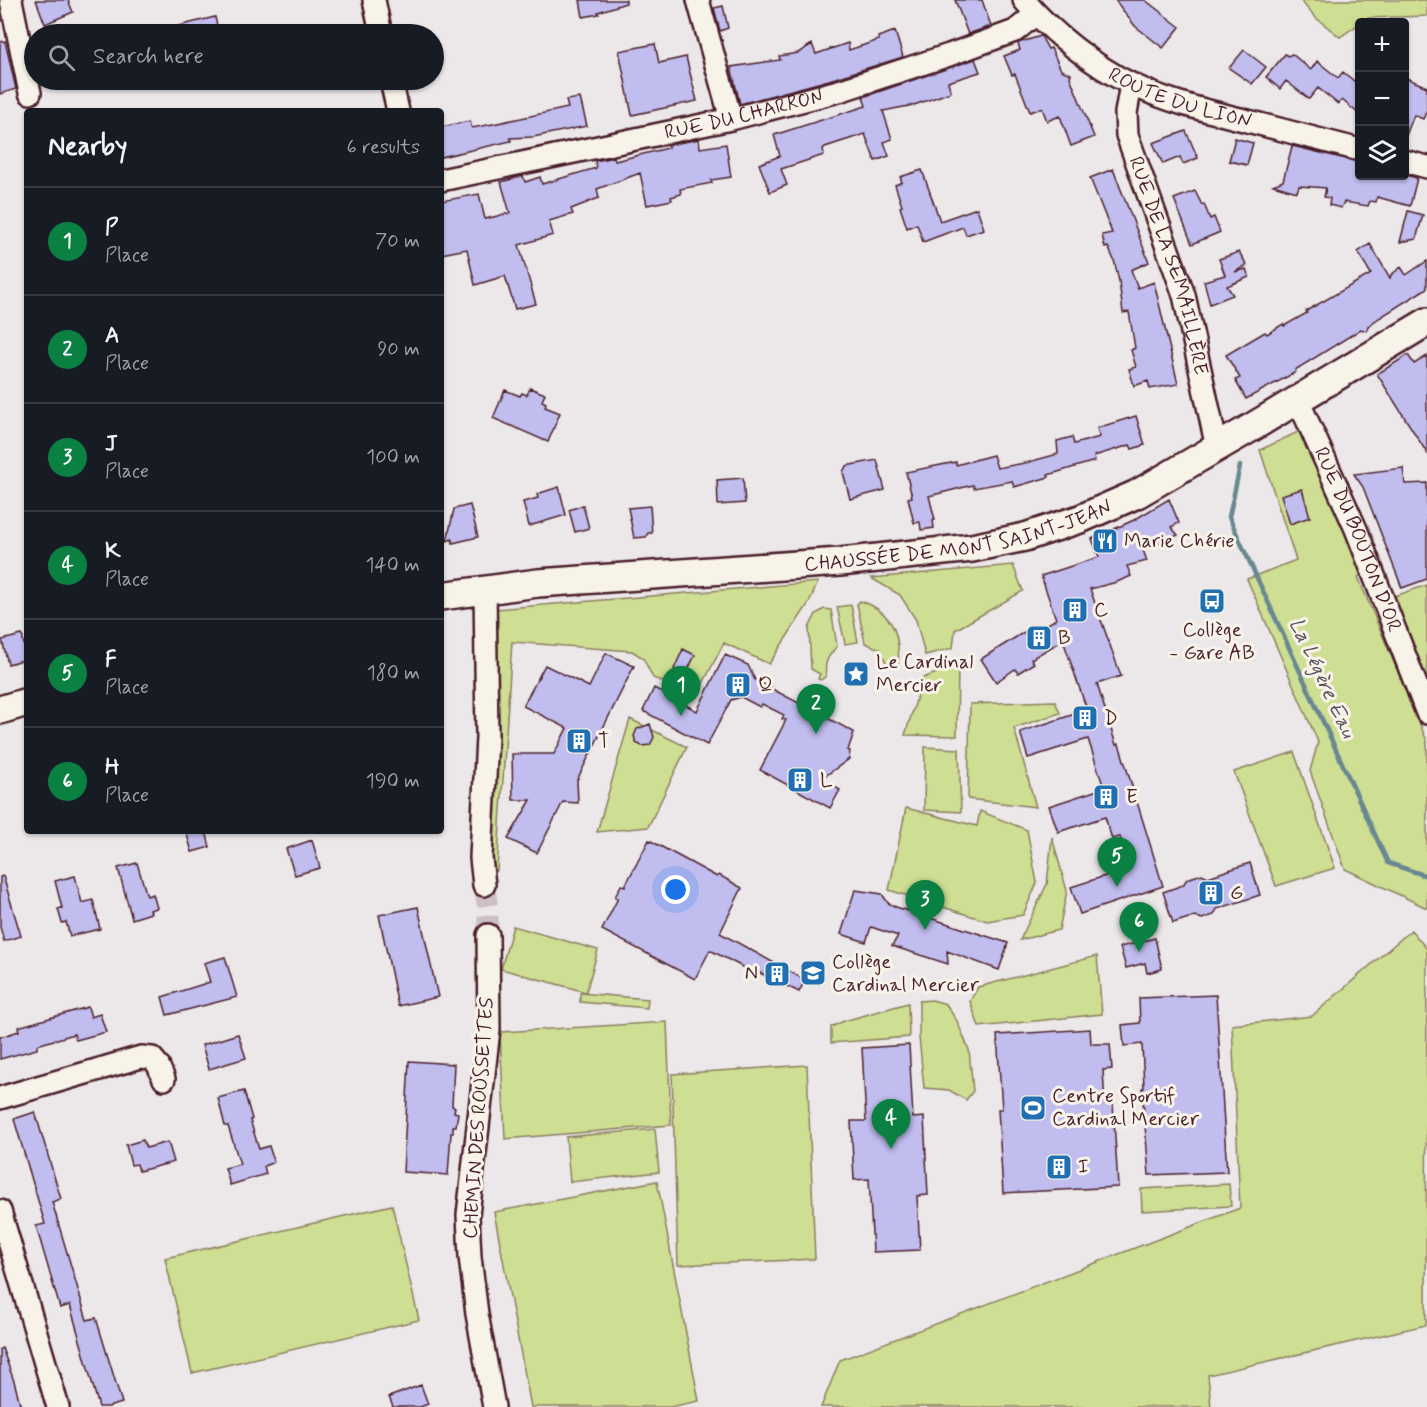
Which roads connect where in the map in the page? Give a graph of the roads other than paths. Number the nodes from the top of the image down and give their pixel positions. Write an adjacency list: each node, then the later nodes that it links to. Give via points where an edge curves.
1 (11, 0): 6 (street)
2 (374, 0): 5 (street)
3 (698, 0): 12 (street)
4 (1030, 7): 7 (street, ROUTE DU LION, via 1099,65); 12 (street, RUE DU CHARRON, via 1015,31 839,91)
5 (379, 24)
6 (24, 64)
7 (1131, 84): 13 (street, ROUTE DU LION, via 1198,108); 19 (street, RUE DE LA SEMAILLÈRE, via 1127,135 1184,295)
8 (29, 90): 10 (street)
9 (394, 90): 11 (street)
10 (30, 93)
11 (398, 108)
12 (731, 119): 16 (street, RUE DU CHARRON)
13 (1355, 149)
14 (1409, 163): 15 (street)
15 (1427, 167)
16 (444, 179)
17 (1427, 322): 18 (main road, CHAUSSÉE DE MONT SAINT-JEAN)
18 (1298, 400): 19 (main road, CHAUSSÉE DE MONT SAINT-JEAN); 24 (street, RUE DU BOUTON D'OR, via 1356,529)
19 (1217, 448): 20 (main road, CHAUSSÉE DE MONT SAINT-JEAN, via 1145,489 1080,519 972,549)
20 (485, 590): 21 (main road, CHAUSSÉE DE MONT SAINT-JEAN); 25 (street, via 486,737 481,858)
21 (444, 596)
22 (24, 703): 23 (main road)
23 (0, 710)
24 (1427, 713)
25 (484, 885)
26 (488, 936): 31 (street, CHEMIN DES ROUSSETTES, via 489,1029 468,1215 477,1314)
27 (164, 1079): 28 (street, via 152,1058 141,1057)
28 (0, 1098)
29 (0, 1210): 30 (street)
30 (58, 1407)
31 (494, 1407)

